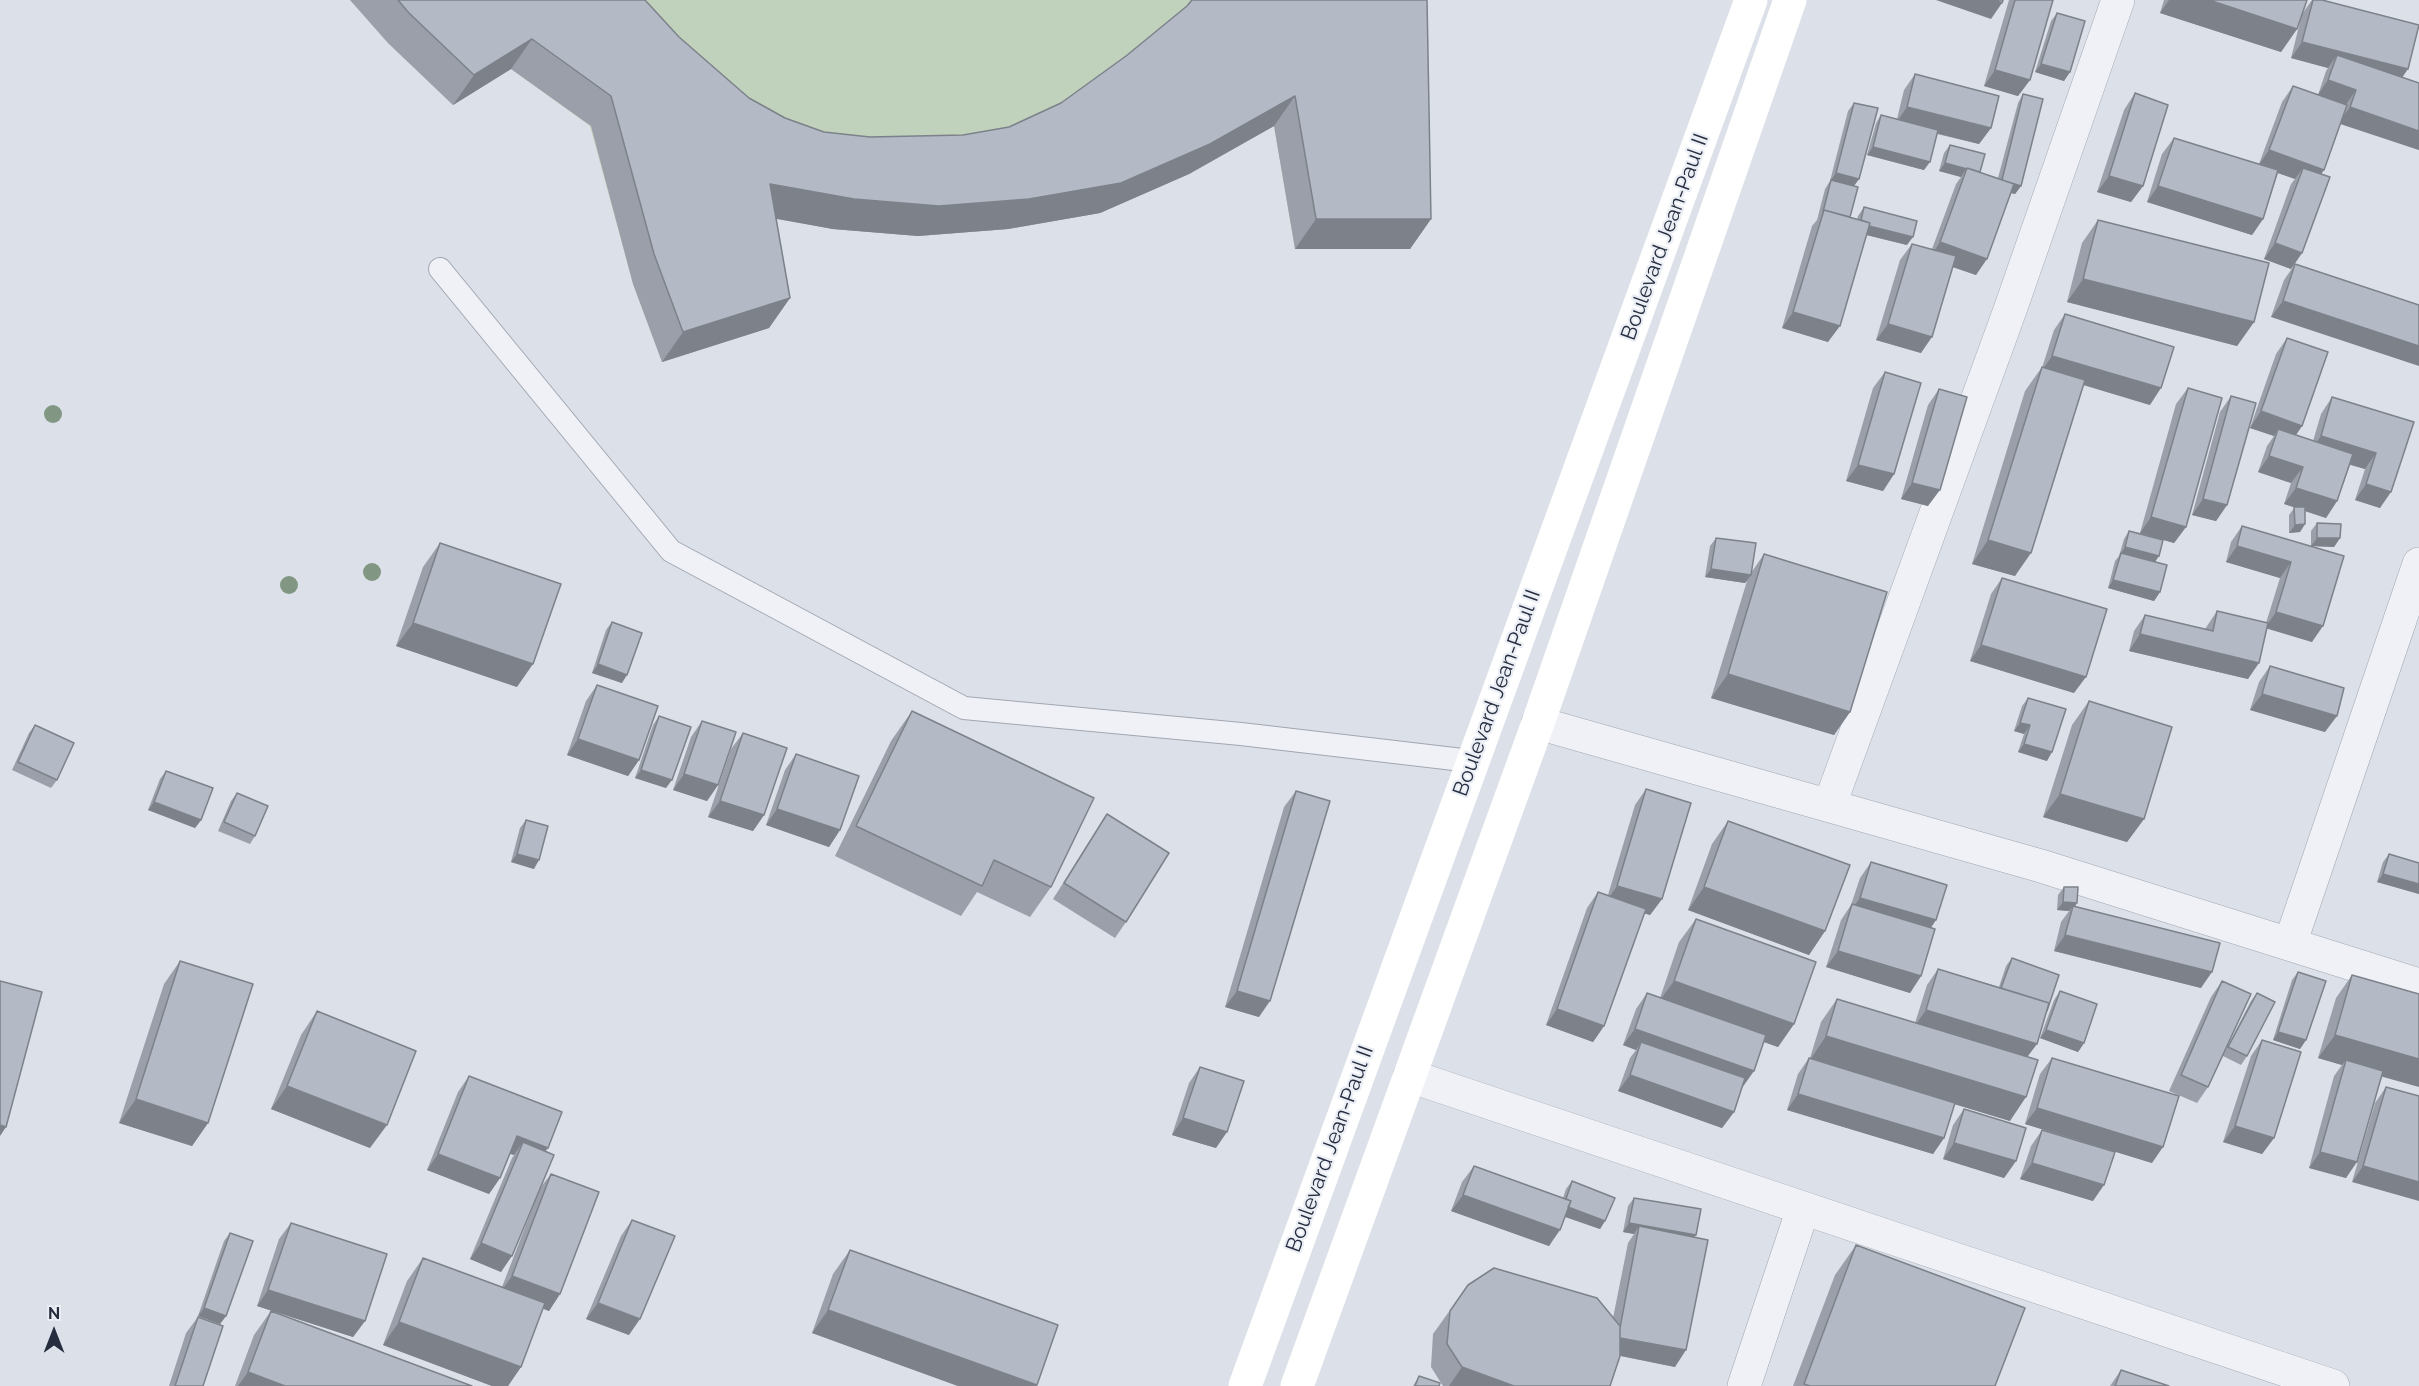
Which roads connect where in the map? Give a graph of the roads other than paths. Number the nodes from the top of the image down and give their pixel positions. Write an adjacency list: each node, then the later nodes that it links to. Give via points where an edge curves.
1 (1751, 0): 7 (main road, Boulevard Jean-Paul II)
2 (1790, 0): 6 (main road, Boulevard Jean-Paul II)
3 (2118, 0): 8 (street)
4 (440, 269): 7 (lane, via 671,551 964,708)
5 (2419, 564): 9 (street)
6 (1538, 723): 8 (street); 11 (main road, Boulevard Jean-Paul II)
7 (1472, 761): 13 (main road, Boulevard Jean-Paul II)
8 (1830, 804): 9 (street)
9 (2290, 944): 10 (street)
10 (2419, 985)
11 (1410, 1076): 12 (street); 14 (main road, Boulevard Jean-Paul II)
12 (1803, 1209): 15 (street); 16 (street)
13 (1245, 1386)
14 (1297, 1386)
15 (1744, 1386)
16 (2333, 1386)

